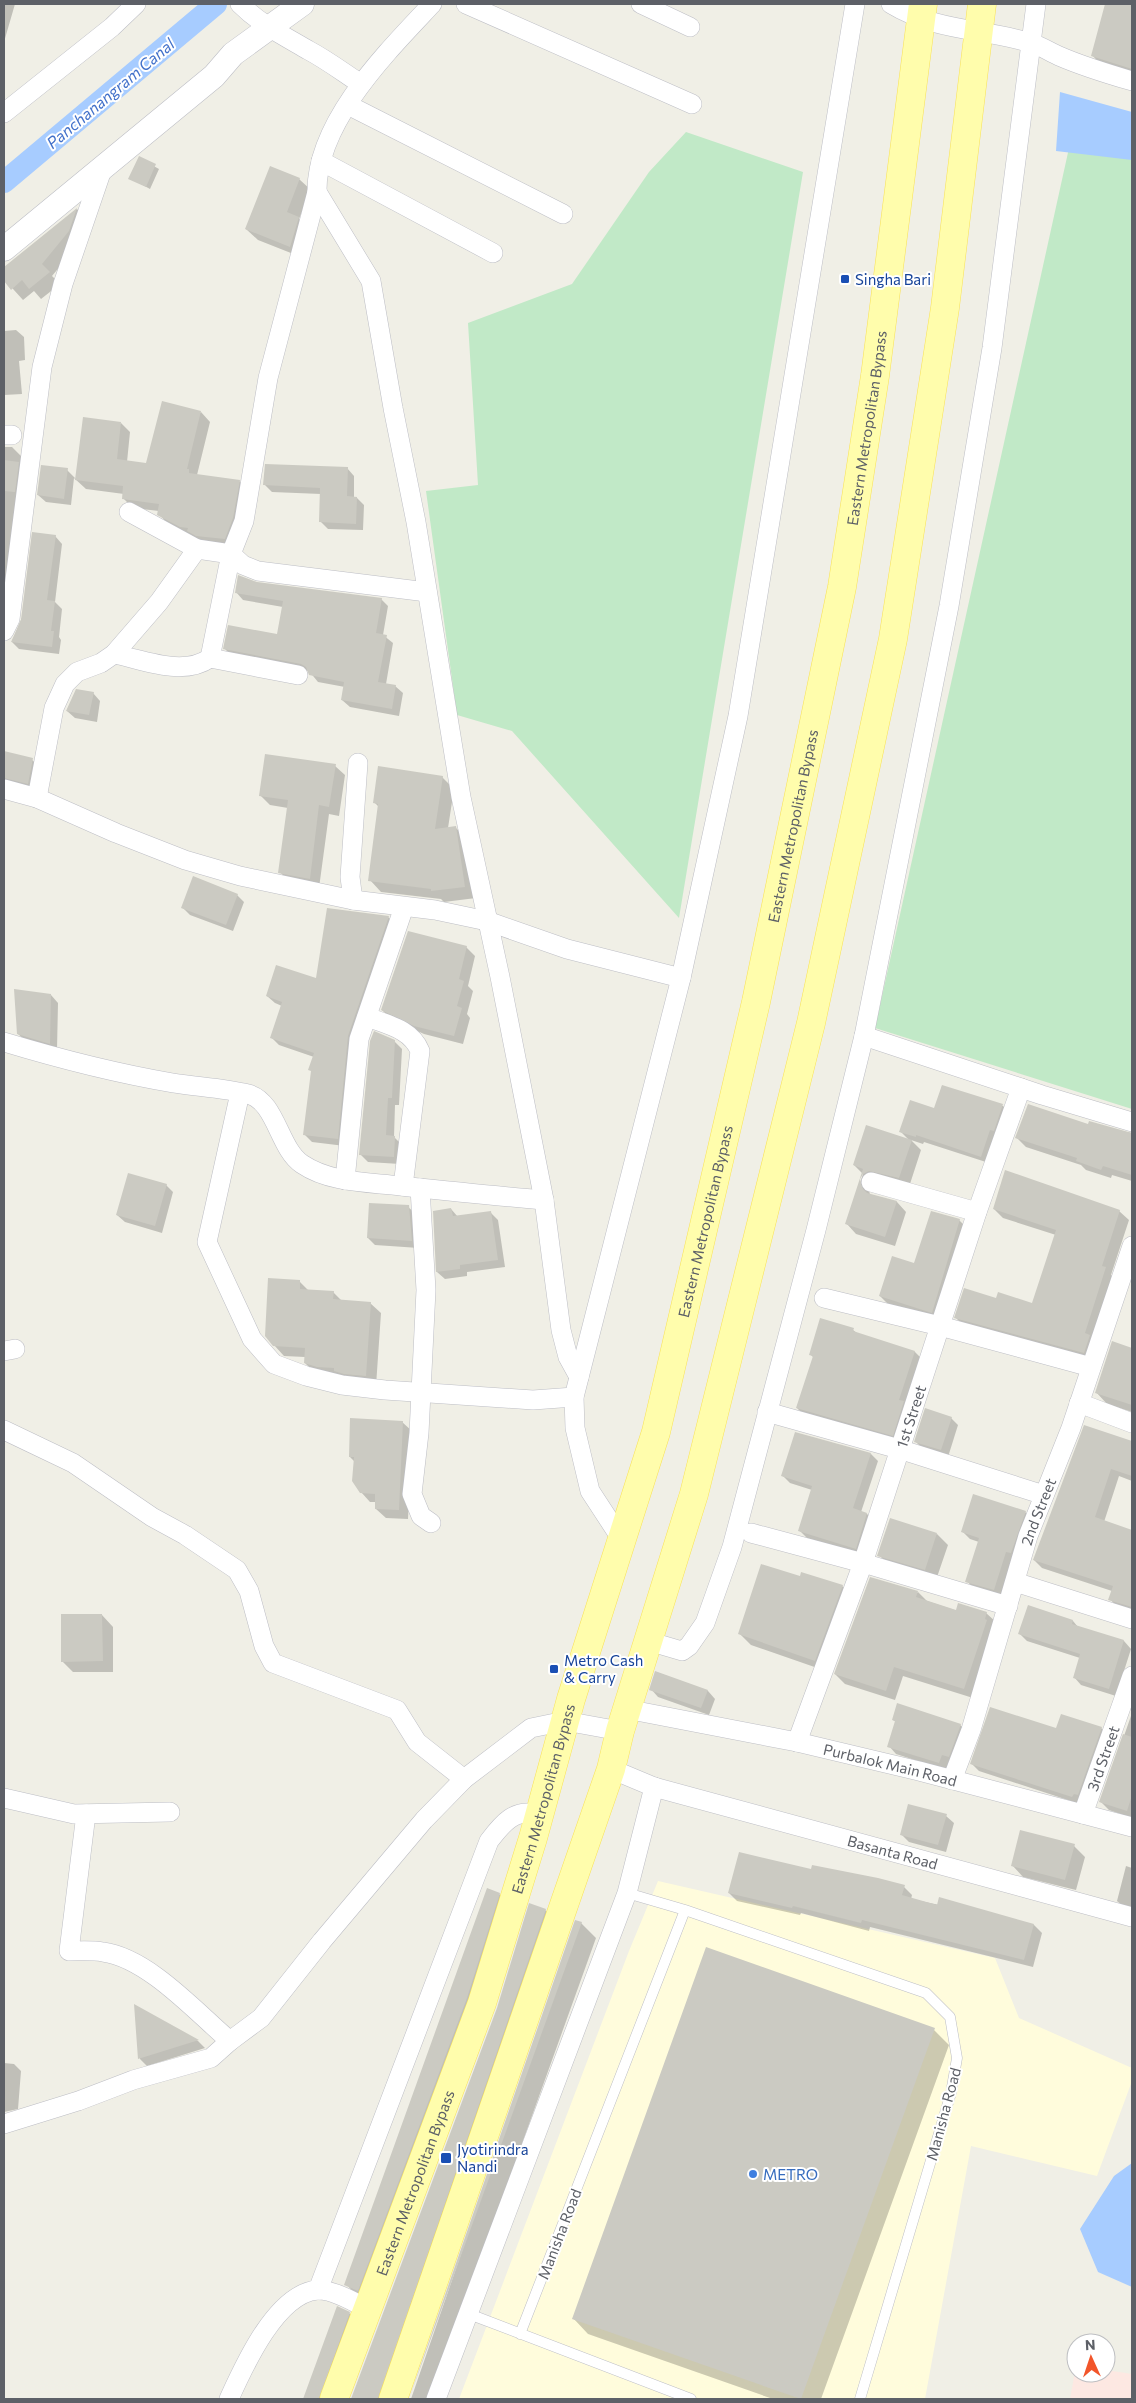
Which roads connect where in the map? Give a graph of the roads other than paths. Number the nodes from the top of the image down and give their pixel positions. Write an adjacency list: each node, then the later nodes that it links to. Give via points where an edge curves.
1 (136, 4): 19 (street)
2 (302, 4): 11 (street)
3 (432, 4): 16 (street)
4 (466, 4): 17 (street)
5 (641, 4): 12 (street)
6 (855, 4): 40 (street, via 738,716)
7 (891, 4): 10 (street)
8 (982, 4): 13 (main road)
9 (1036, 4): 14 (street)
10 (922, 11): 13 (street, via 953,28); 67 (main road, Eastern Metropolitan Bypass, via 875,376 842,587 756,1002 656,1432)
11 (254, 15): 16 (street); 21 (street, via 233,54 214,76)
12 (690, 27)
13 (979, 32): 14 (street); 72 (main road, via 945,308 893,639 811,1023 694,1494)
14 (1032, 43): 15 (street); 42 (street, via 992,348 949,606)
15 (1132, 81)
16 (361, 84): 18 (street)
17 (692, 104)
18 (348, 105): 20 (street); 23 (street)
19 (4, 113)
20 (320, 161): 22 (street); 25 (street)
21 (103, 167): 24 (street); 30 (street, via 63,284 42,367 10,619)
22 (317, 192): 28 (street, via 268,378 244,521); 29 (street, via 371,282)
23 (564, 214)
24 (4, 249)
25 (494, 253)
26 (129, 512): 27 (street)
27 (196, 549): 28 (street); 31 (street, via 159,602)
28 (231, 554): 29 (street, via 243,565 258,571); 32 (street)
29 (427, 592): 39 (street, via 461,797)
30 (4, 631)
31 (114, 654): 32 (street, via 182,668 201,664); 36 (street, via 77,672 65,684 54,708)
32 (210, 658): 33 (street)
33 (298, 675)
34 (358, 763): 37 (street, via 350,877)
35 (4, 789): 36 (street)
36 (37, 798): 37 (street, via 185,860 240,876)
37 (353, 900): 38 (street)
38 (404, 907): 39 (street); 41 (street)
39 (487, 921): 40 (street, via 567,949); 50 (street)
40 (681, 978): 56 (street)
41 (367, 1017): 47 (street, via 355,1065); 49 (street, via 408,1034 416,1040 420,1051)
42 (864, 1036): 44 (street); 60 (street)
43 (4, 1042): 45 (street, via 87,1066)
44 (1021, 1088): 46 (street); 51 (street, 1st Street)
45 (240, 1093): 47 (street, via 250,1094 268,1109 300,1163 320,1174); 57 (street, via 207,1242 252,1339 274,1364 306,1376 342,1385)
46 (1132, 1122)
47 (345, 1180): 49 (street)
48 (871, 1182): 51 (street)
49 (412, 1187): 50 (street); 57 (street, via 426,1290)
50 (544, 1200): 56 (street, via 561,1330 568,1357)
51 (977, 1212): 54 (street, 1st Street)
52 (1132, 1246): 55 (street, 2nd Street)
53 (824, 1298): 54 (street)
54 (940, 1326): 55 (street); 63 (street, 1st Street)
55 (1091, 1367): 59 (street, 2nd Street)
56 (579, 1377): 58 (street)
57 (421, 1394): 58 (street, via 533,1400); 65 (street, via 412,1494 421,1516)
58 (574, 1396): 67 (street, via 575,1428 590,1491)
59 (1079, 1403): 61 (street); 64 (street, 2nd Street)
60 (767, 1412): 63 (street); 72 (street, via 732,1547 705,1623 682,1651)
61 (1132, 1423)
62 (4, 1430): 78 (street, via 74,1463 152,1518 185,1535 237,1570 249,1591 264,1646 273,1663 396,1710 417,1742)
63 (899, 1449): 64 (street); 68 (street, 1st Street)
64 (1044, 1495): 69 (street, 2nd Street)
65 (431, 1523)
66 (751, 1532): 68 (street)
67 (622, 1540): 75 (main road, Eastern Metropolitan Bypass)
68 (863, 1563): 70 (street); 76 (street, 1st Street)
69 (1015, 1582): 70 (street, 2nd Street); 71 (street)
70 (1008, 1606): 79 (street, 2nd Street)
71 (1132, 1619)
72 (648, 1640): 74 (main road)
73 (1132, 1676): 84 (street, 3rd Street)
74 (631, 1718): 75 (street, Purbalok Main Road); 76 (street, Purbalok Main Road); 77 (main road)
75 (565, 1721): 78 (street, via 531,1728); 85 (main road, Eastern Metropolitan Bypass)
76 (797, 1742): 79 (street, Purbalok Main Road)
77 (610, 1769): 80 (street, Basanta Road); 98 (main road)
78 (464, 1779): 90 (street, via 424,1820 261,2018)
79 (952, 1780): 84 (street, Purbalok Main Road)
80 (654, 1787): 87 (street); 89 (street, Basanta Road)
81 (4, 1798): 83 (street)
82 (170, 1812): 83 (street)
83 (86, 1814): 90 (street, via 69,1951 103,1952 124,1957 150,1971)
84 (1083, 1814): 86 (street, Purbalok Main Road)
85 (539, 1815): 92 (street, via 529,1812 505,1820 489,1841); 93 (main road, Eastern Metropolitan Bypass, via 482,2003)
86 (1132, 1827)
87 (627, 1893): 88 (lane, Manisha Road); 94 (street)
88 (685, 1910): 95 (lane, Manisha Road); 101 (lane, Manisha Road, via 926,1993 950,2017 957,2058 951,2093)
89 (1132, 1917)
90 (230, 2041): 91 (street, via 211,2058 133,2080)
91 (4, 2124)
92 (318, 2290): 93 (street, via 345,2297); 96 (street, via 290,2301 268,2326)
93 (367, 2309): 97 (main road, Eastern Metropolitan Bypass)
94 (469, 2314): 95 (lane); 99 (street)
95 (520, 2334): 100 (lane)
96 (229, 2399)
97 (334, 2399)
98 (393, 2399)
99 (436, 2399)
100 (690, 2399)
101 (860, 2399)

